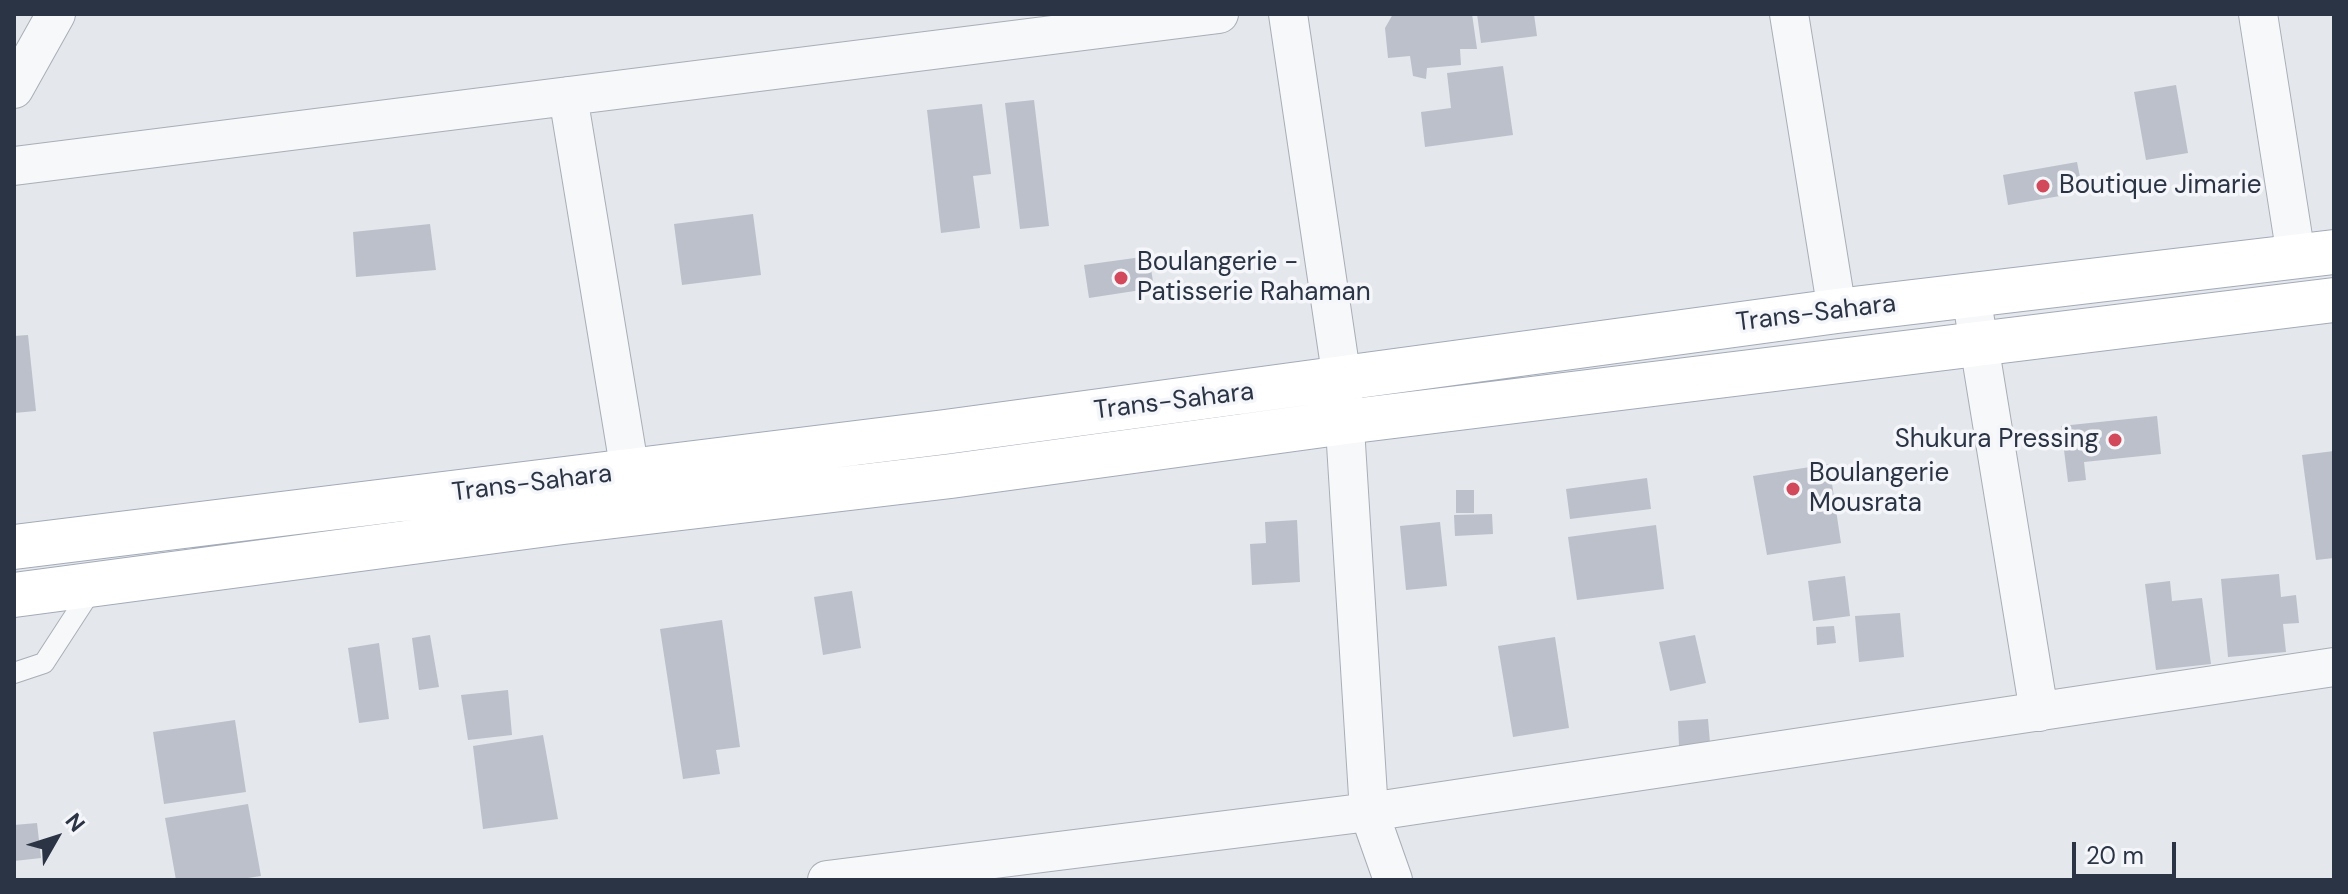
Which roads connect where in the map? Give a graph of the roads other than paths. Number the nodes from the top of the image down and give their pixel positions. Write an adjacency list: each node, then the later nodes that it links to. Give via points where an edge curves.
1 (56, 14): 6 (street)
2 (1219, 14): 7 (street)
3 (1789, 14): 12 (street)
4 (2258, 14): 9 (street)
5 (1294, 21): 14 (street)
6 (14, 89)
7 (568, 96): 8 (street); 16 (street)
8 (14, 166)
9 (2315, 254): 10 (main road, Trans-Sahara)
10 (1971, 295): 12 (main road, Trans-Sahara); 13 (street)
11 (2334, 300): 13 (main road, Trans-Sahara)
12 (1837, 311): 14 (main road, Trans-Sahara)
13 (1981, 345): 14 (main road, Trans-Sahara); 24 (street)
14 (1343, 401): 15 (main road, Trans-Sahara); 17 (main road, Trans-Sahara); 25 (street)
15 (945, 432): 16 (main road, Trans-Sahara); 17 (main road)
16 (630, 472): 18 (main road, Trans-Sahara)
17 (951, 476): 18 (main road, Trans-Sahara)
18 (561, 501): 19 (main road, Trans-Sahara); 20 (main road, Trans-Sahara)
19 (14, 547)
20 (95, 584): 21 (main road, Trans-Sahara); 23 (lane, via 44,663)
21 (14, 595)
22 (2334, 667): 24 (street)
23 (14, 673)
24 (2039, 712): 25 (street)
25 (1369, 812): 26 (street); 27 (street)
26 (827, 880)
27 (1393, 880)

